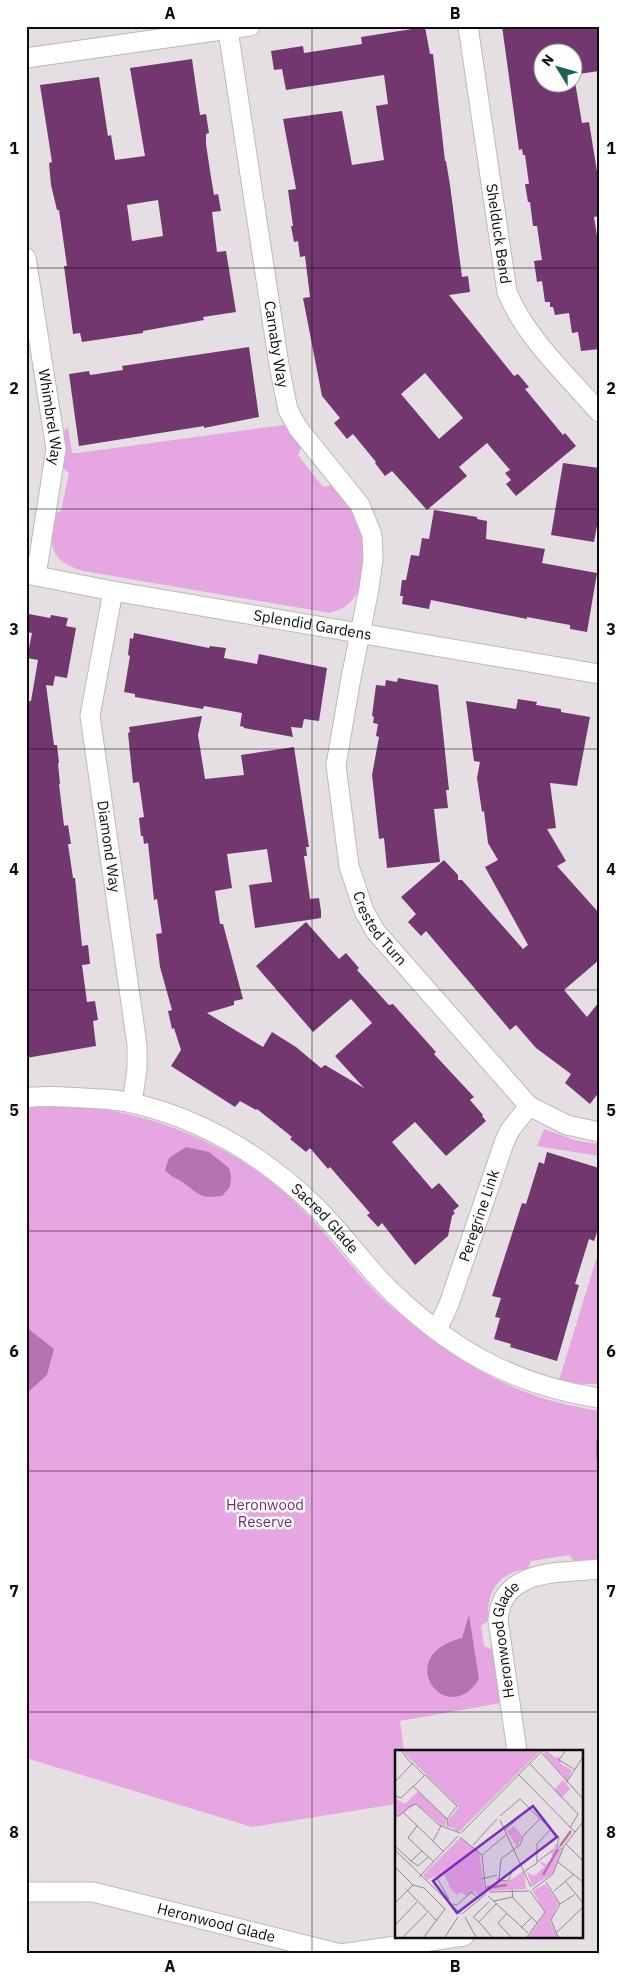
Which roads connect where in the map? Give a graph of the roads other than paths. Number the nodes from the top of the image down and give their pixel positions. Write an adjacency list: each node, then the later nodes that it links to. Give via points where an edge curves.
1 (250, 26): 3 (street)
2 (468, 26): 6 (street, Shelduck Bend, via 507,292 530,333)
3 (228, 30): 4 (street); 9 (street, Carnaby Way, via 288,410 298,428 360,505 372,535 373,559)
4 (26, 58)
5 (26, 258): 7 (street, Whimbrel Way, via 56,449)
6 (599, 412)
7 (31, 575): 8 (street, Splendid Gardens)
8 (113, 591): 9 (street, Splendid Gardens); 12 (street, Diamond Way, via 90,716 137,1045 138,1069)
9 (360, 632): 10 (street, Splendid Gardens); 13 (street, Crested Turn, via 336,765 349,866 364,911 376,932)
10 (599, 674)
11 (26, 1098): 12 (street, Sacred Glade, via 57,1096)
12 (132, 1103): 15 (street, Sacred Glade, via 197,1125 264,1162 319,1210 395,1295)
13 (529, 1106): 14 (street, Crested Turn, via 567,1125); 15 (street, Peregrine Link, via 504,1143 449,1304)
14 (599, 1132)
15 (437, 1330): 16 (street, Sacred Glade, via 503,1371 544,1387)
16 (598, 1398)
17 (599, 1569): 18 (street, Heronwood Glade, via 532,1577 519,1582 502,1603 498,1620)
18 (517, 1750)
19 (26, 1892): 20 (street, Heronwood Glade, via 93,1892 341,1954)
20 (450, 1938)

